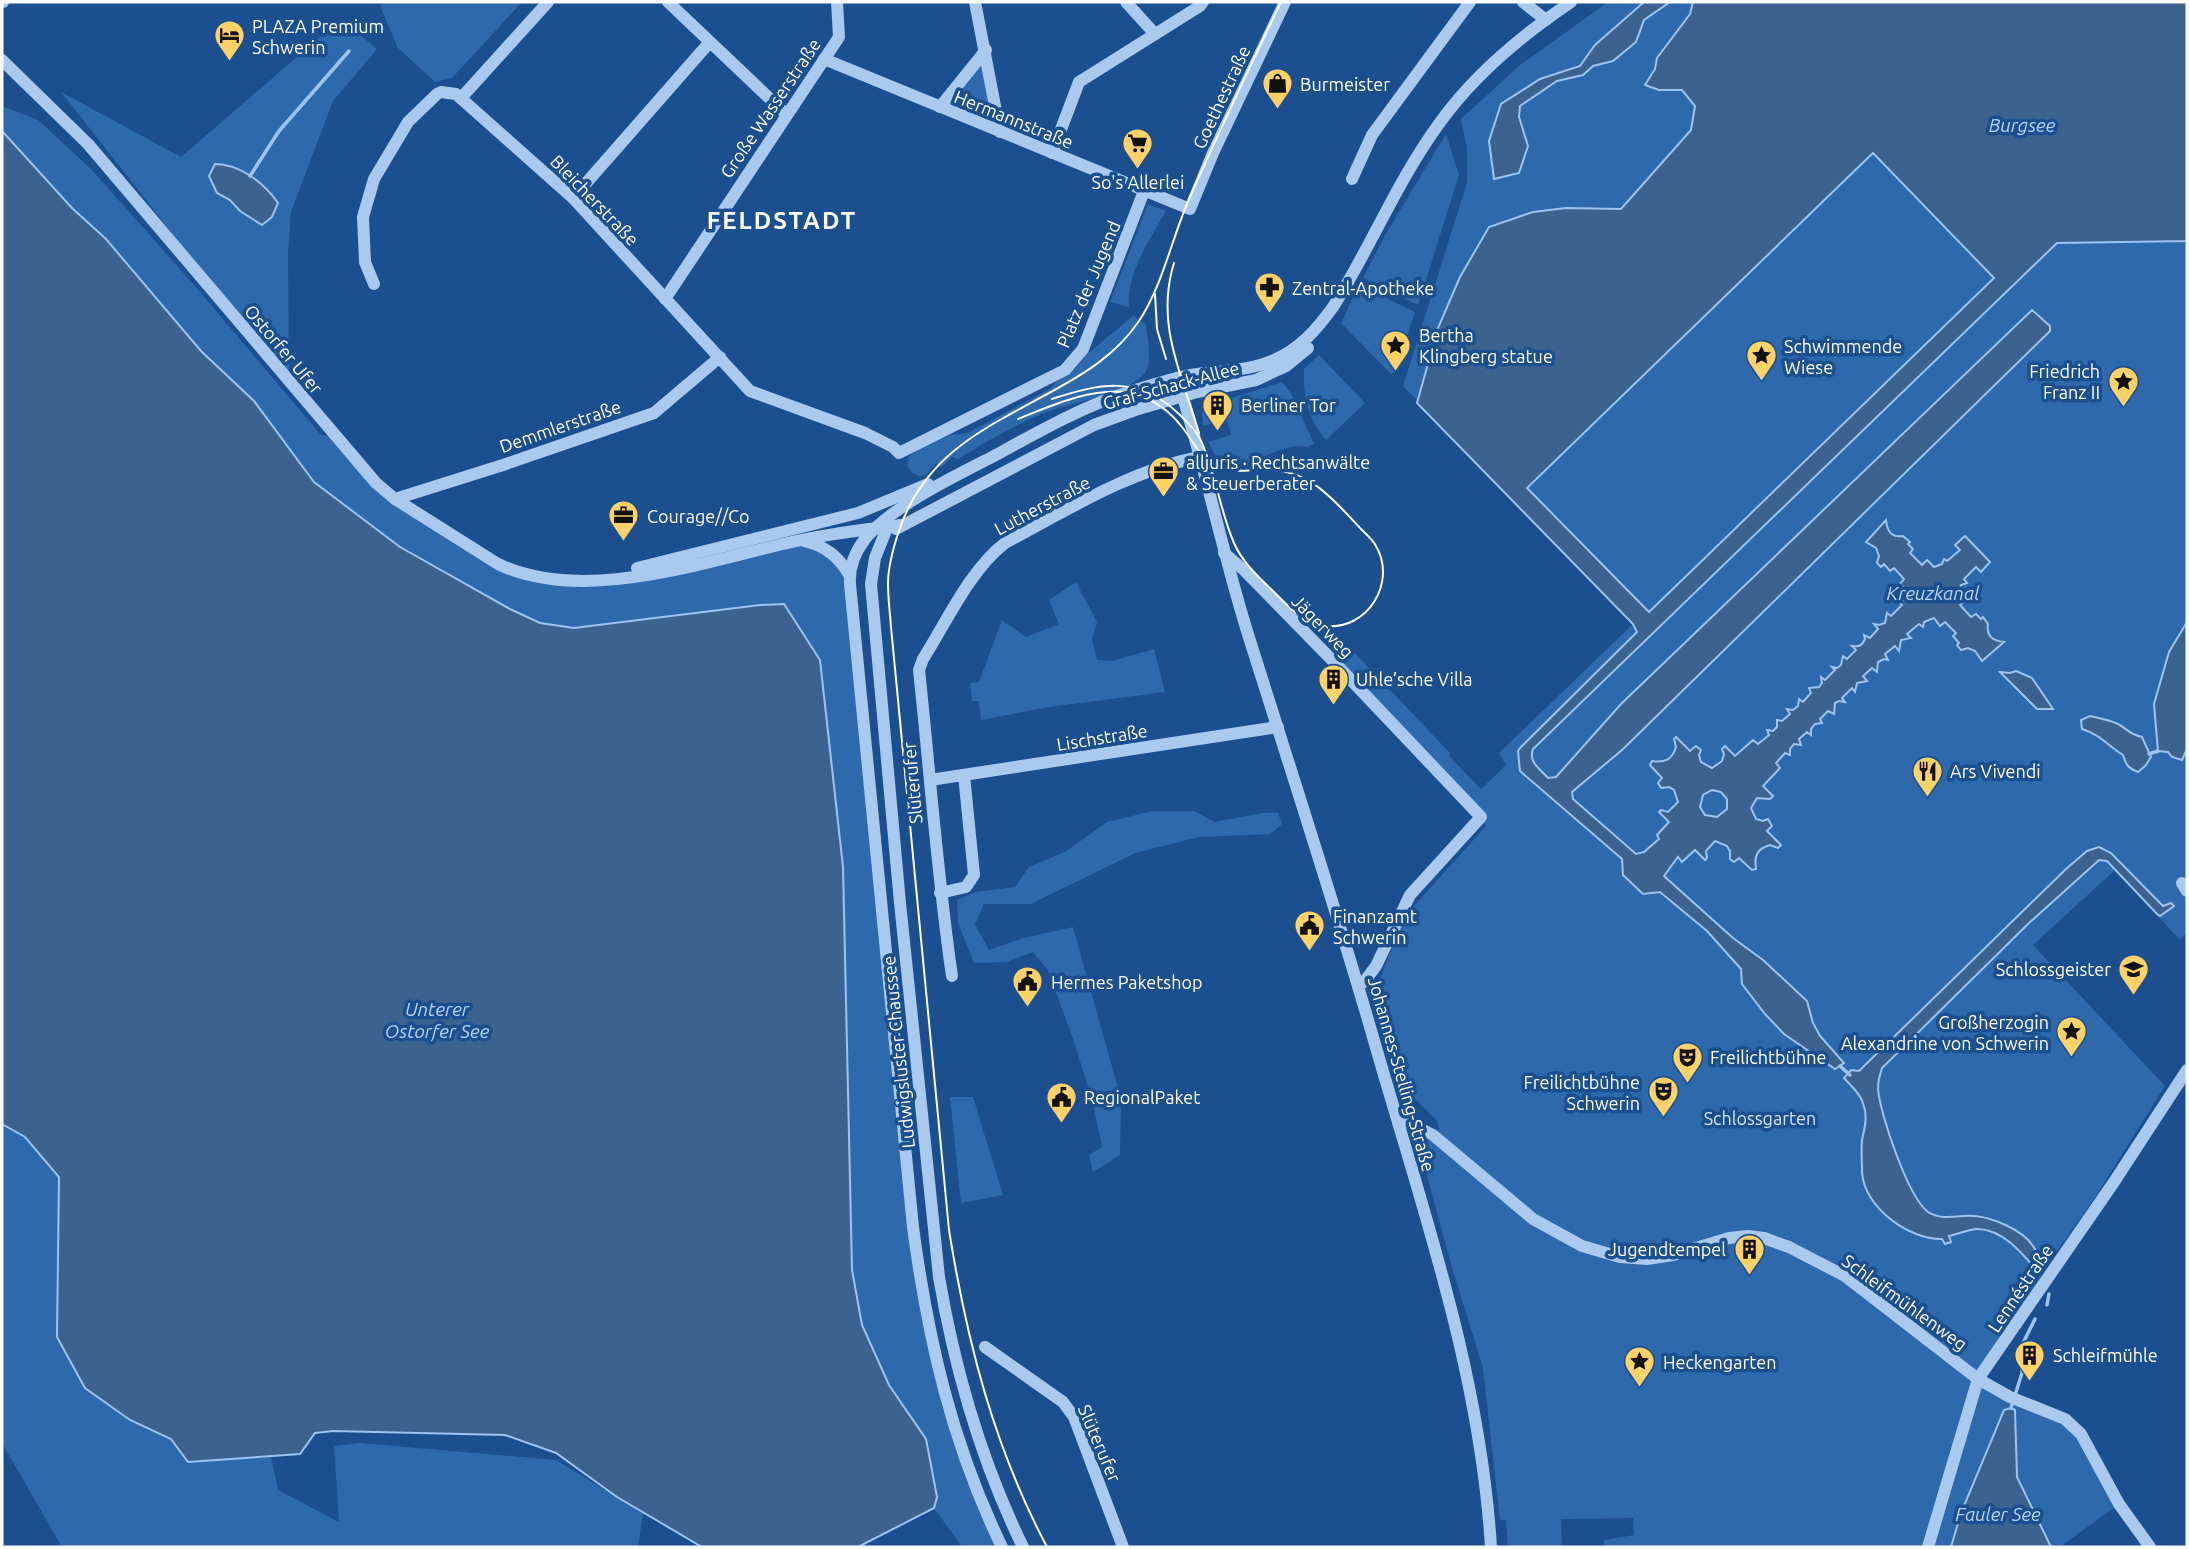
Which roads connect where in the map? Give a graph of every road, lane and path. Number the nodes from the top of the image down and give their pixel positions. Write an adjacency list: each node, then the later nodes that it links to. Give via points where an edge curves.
1 (548, 2): 17 (street)
2 (668, 2): 13 (street)
3 (837, 2): 15 (street, Große Wasserstraße, via 839,37)
4 (975, 2): 14 (street)
5 (1126, 2): 12 (street)
6 (1203, 2): 12 (street)
7 (1285, 2): 25 (street, Goethestraße)
8 (1470, 2): 22 (street, via 1372,135)
9 (1523, 2): 11 (street)
10 (1571, 2): 11 (street, Graf-Schack-Allee)
11 (1546, 20): 27 (street, Graf-Schack-Allee, via 1472,83 1441,121)
12 (1155, 34): 21 (street, via 1079,82)
13 (709, 43): 19 (street); 24 (street)
14 (985, 50): 18 (street); 20 (street)
15 (824, 59): 18 (street, Hermannstraße); 19 (street, Große Wasserstraße)
16 (2, 60): 36 (street, Ostorfer Ufer, via 88,144 335,438)
17 (461, 98): 24 (street, Bleicherstraße); 26 (street, via 448,92 437,94 408,122 374,178 363,217 365,262)
18 (940, 107): 20 (street, Hermannstraße)
19 (786, 114): 28 (street, Große Wasserstraße)
20 (1000, 132): 21 (street, Hermannstraße)
21 (1052, 153): 23 (street, Hermannstraße)
22 (1352, 179)
23 (1144, 191): 25 (street, Hermannstraße); 32 (street, Platz der Jugend, via 1075,361)
24 (573, 198): 28 (street, Bleicherstraße)
25 (1190, 209)
26 (374, 284)
27 (1347, 285): 30 (street, Graf-Schack-Allee, via 1320,324 1293,350 1252,368); 31 (street, Graf-Schack-Allee, via 1324,330 1286,366 1256,380)
28 (665, 299): 29 (street, Bleicherstraße)
29 (720, 357): 32 (street, Bleicherstraße, via 750,391 865,433); 36 (street, Demmlerstraße, via 654,413)
30 (1177, 378): 31 (street); 34 (street, Graf-Schack-Allee, via 1086,408)
31 (1183, 396): 33 (street); 38 (street, Graf-Schack-Allee, via 1094,425)
32 (899, 453)
33 (1200, 457): 45 (street, Johannes-Stelling-Straße); 49 (street, Lutherstraße, via 1106,490 990,554)
34 (962, 473): 35 (street, Graf-Schack-Allee); 38 (street, Graf-Schack-Allee)
35 (908, 493): 37 (street, Graf-Schack-Allee); 38 (street); 41 (street, Graf-Schack-Allee)
36 (395, 499): 47 (street, Ostorfer Ufer, via 515,572 547,580)
37 (873, 508): 39 (street, Ostorfer Ufer)
38 (898, 519): 40 (street, Ostorfer Ufer); 43 (street)
39 (821, 522): 41 (street, Ostorfer Ufer); 47 (street, Ostorfer Ufer)
40 (882, 527): 41 (street, Ostorfer Ufer); 43 (street, Ludwigsluster Chaussee); 44 (street)
41 (850, 531): 42 (street, Ostorfer Ufer); 44 (street)
42 (800, 540): 46 (street, via 834,554); 47 (street, Ostorfer Ufer, via 613,580)
43 (880, 542): 48 (street, Ludwigsluster Chaussee)
44 (859, 548): 46 (street); 48 (street)
45 (1224, 553): 50 (street, Johannes-Stelling-Straße); 55 (street, Jägerweg, via 1481,817 1410,895 1376,965)
46 (850, 576): 60 (street, Ludwigsluster Chaussee, via 920,1279 953,1427)
47 (589, 580)
48 (871, 584): 61 (street, Ludwigsluster Chaussee, via 939,1277 972,1423)
49 (919, 670): 52 (street, Slüterufer)
50 (1278, 727): 51 (street, Lischstraße); 55 (street, Johannes-Stelling-Straße)
51 (964, 775): 52 (street, Lischstraße); 53 (street, via 974,875 966,887)
52 (930, 780): 53 (street, Slüterufer)
53 (940, 893): 54 (street, Slüterufer)
54 (952, 976)
55 (1358, 985): 57 (street, Johannes-Stelling-Straße)
56 (2187, 1070): 59 (street, Lennéstraße)
57 (1398, 1122): 59 (street, Schleifmühlenweg, via 1433,1135 1533,1219 1582,1246 1647,1259 1748,1236 1790,1247 1845,1276); 63 (street, Johannes-Stelling-Straße, via 1456,1322 1481,1455)
58 (985, 1348): 62 (street, Slüterufer, via 1063,1402 1074,1418)
59 (1978, 1379): 64 (street, Lennéstraße); 65 (street, Schleifmühlenweg, via 2065,1419 2081,1434 2119,1504)
60 (1002, 1547)
61 (1023, 1547)
62 (1123, 1547)
63 (1491, 1547)
64 (1928, 1547)
65 (2150, 1547)

